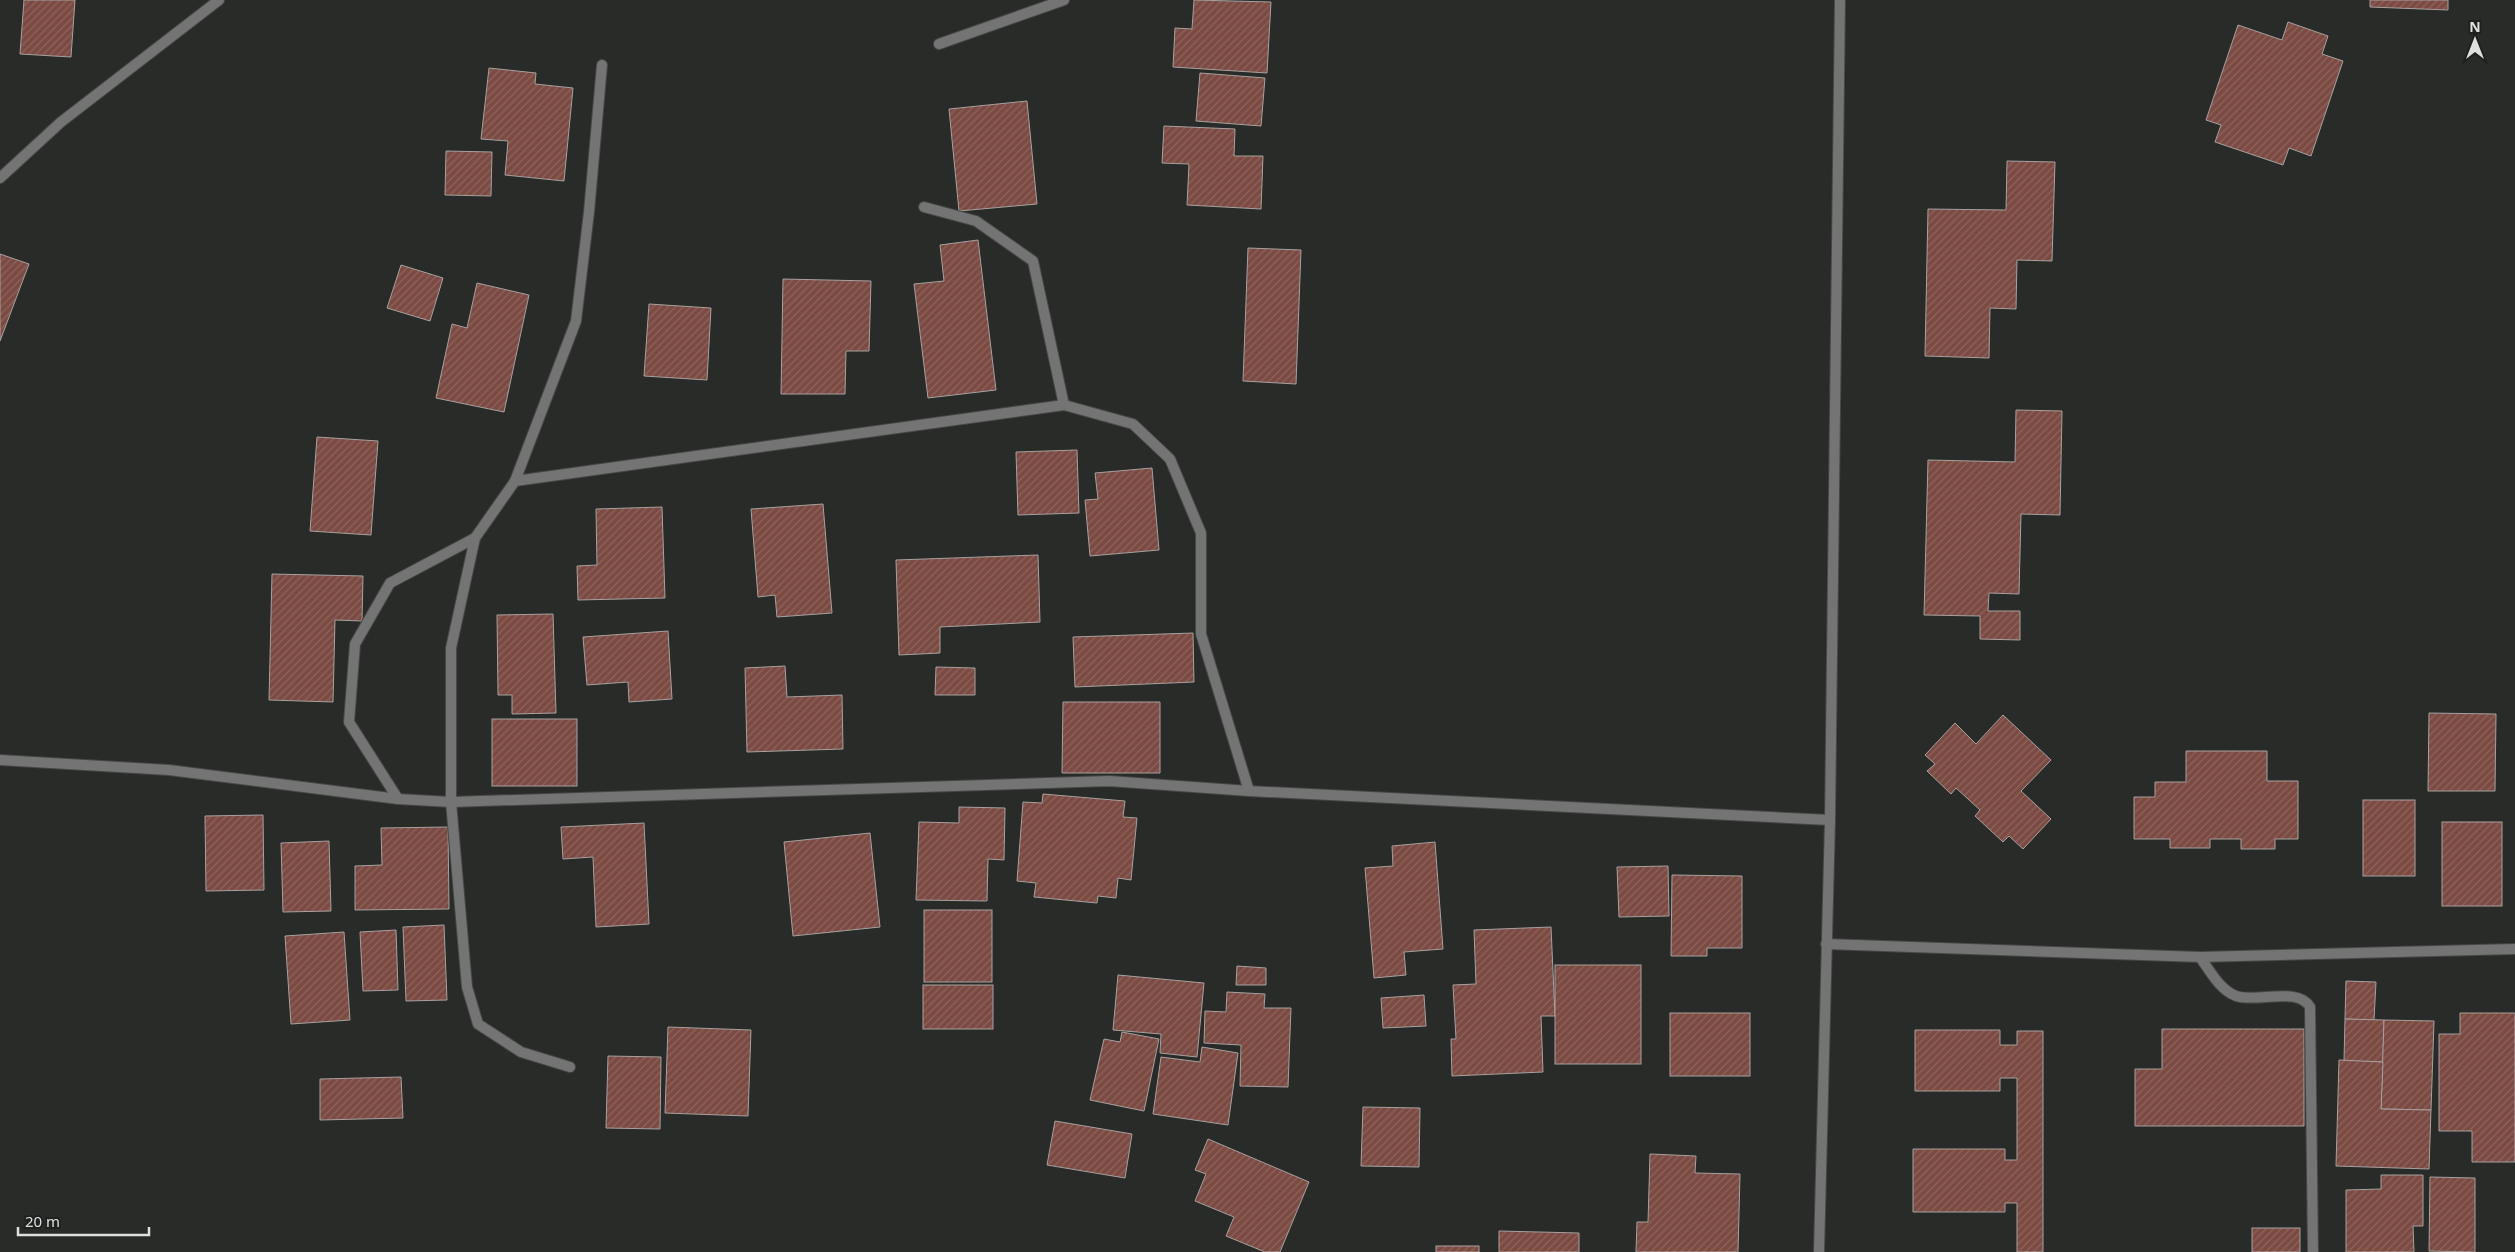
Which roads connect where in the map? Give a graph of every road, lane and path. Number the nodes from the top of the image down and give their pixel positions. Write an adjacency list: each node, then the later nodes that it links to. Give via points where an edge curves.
1 (219, 0): 6 (street, via 61,122)
2 (1064, 0): 4 (street)
3 (1840, 0): 15 (street)
4 (939, 44)
5 (602, 65): 9 (street, via 576,321)
6 (0, 178)
7 (924, 207): 8 (street, via 976,221 1033,261)
8 (1064, 404): 9 (street); 12 (street, via 1133,424 1170,459 1201,532 1201,634)
9 (515, 481): 10 (street)
10 (476, 538): 13 (street, via 390,583 355,644 349,722); 14 (street, via 451,648)
11 (0, 760): 13 (street, via 169,770)
12 (1249, 791): 14 (street, via 1109,781); 15 (street)
13 (398, 799): 14 (street)
14 (451, 802): 19 (street, via 467,987 478,1024 521,1052)
15 (1830, 820): 16 (street)
16 (1826, 944): 18 (street); 20 (street)
17 (2515, 949): 18 (street)
18 (2200, 957): 21 (street, via 2223,988 2237,997 2297,997 2310,1007)
19 (570, 1067)
20 (1819, 1252)
21 (2313, 1252)

